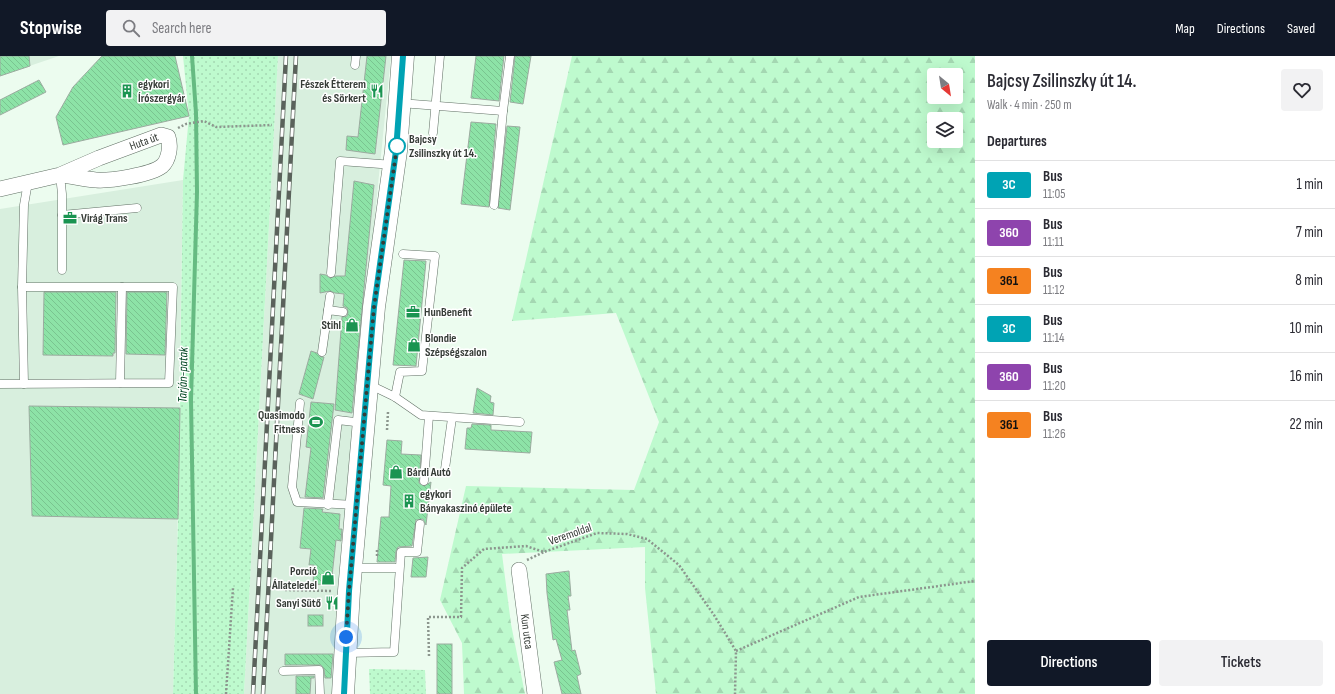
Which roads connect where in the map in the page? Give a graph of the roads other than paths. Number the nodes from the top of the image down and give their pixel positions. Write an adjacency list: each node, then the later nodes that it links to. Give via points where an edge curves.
1 (356, 56): 5 (lane)
2 (403, 56): 6 (main road)
3 (440, 56): 7 (lane)
4 (510, 56): 8 (lane)
5 (355, 65)
6 (400, 103): 7 (lane); 10 (main road)
7 (435, 105): 8 (lane); 9 (lane)
8 (502, 111): 14 (lane)
9 (433, 133)
10 (394, 165): 19 (lane, via 340,161); 29 (main road, via 370,314)
11 (60, 175): 11 (street, Huta út, via 106,180 155,170 164,164 170,142 165,135 161,135); 12 (street, Huta út); 16 (lane)
12 (28, 182): 13 (street, Huta út); 20 (lane, via 24,205)
13 (0, 189)
14 (494, 205)
15 (137, 208): 16 (lane)
16 (62, 215): 18 (lane)
17 (403, 254): 30 (lane, via 436,256 422,371 400,372)
18 (62, 270)
19 (331, 272)
20 (22, 287): 21 (lane); 28 (lane)
21 (122, 287): 26 (lane); 26 (lane, via 173,287 168,383)
22 (330, 296): 23 (lane)
23 (328, 310): 24 (lane); 25 (lane)
24 (342, 312)
25 (322, 352)
26 (120, 383): 28 (lane)
27 (0, 384): 28 (lane)
28 (24, 384)
29 (367, 384): 30 (lane); 35 (main road)
30 (395, 398): 32 (lane, via 421,415)
31 (300, 403): 38 (lane, via 292,487 297,502)
32 (429, 416): 33 (lane); 37 (lane)
33 (452, 418): 34 (lane); 36 (lane)
34 (520, 422)
35 (364, 423): 38 (lane, via 338,420); 39 (main road)
36 (445, 469)
37 (424, 481)
38 (328, 505): 39 (lane)
39 (357, 505): 41 (main road)
40 (420, 524): 42 (lane, via 417,552 401,552)
41 (351, 568): 42 (lane); 44 (main road)
42 (399, 568): 44 (lane, via 394,652)
43 (519, 570): 48 (street, Kun utca)
44 (345, 653): 47 (main road)
45 (283, 671): 46 (lane, via 319,670)
46 (320, 694)
47 (344, 694)
48 (535, 694)

